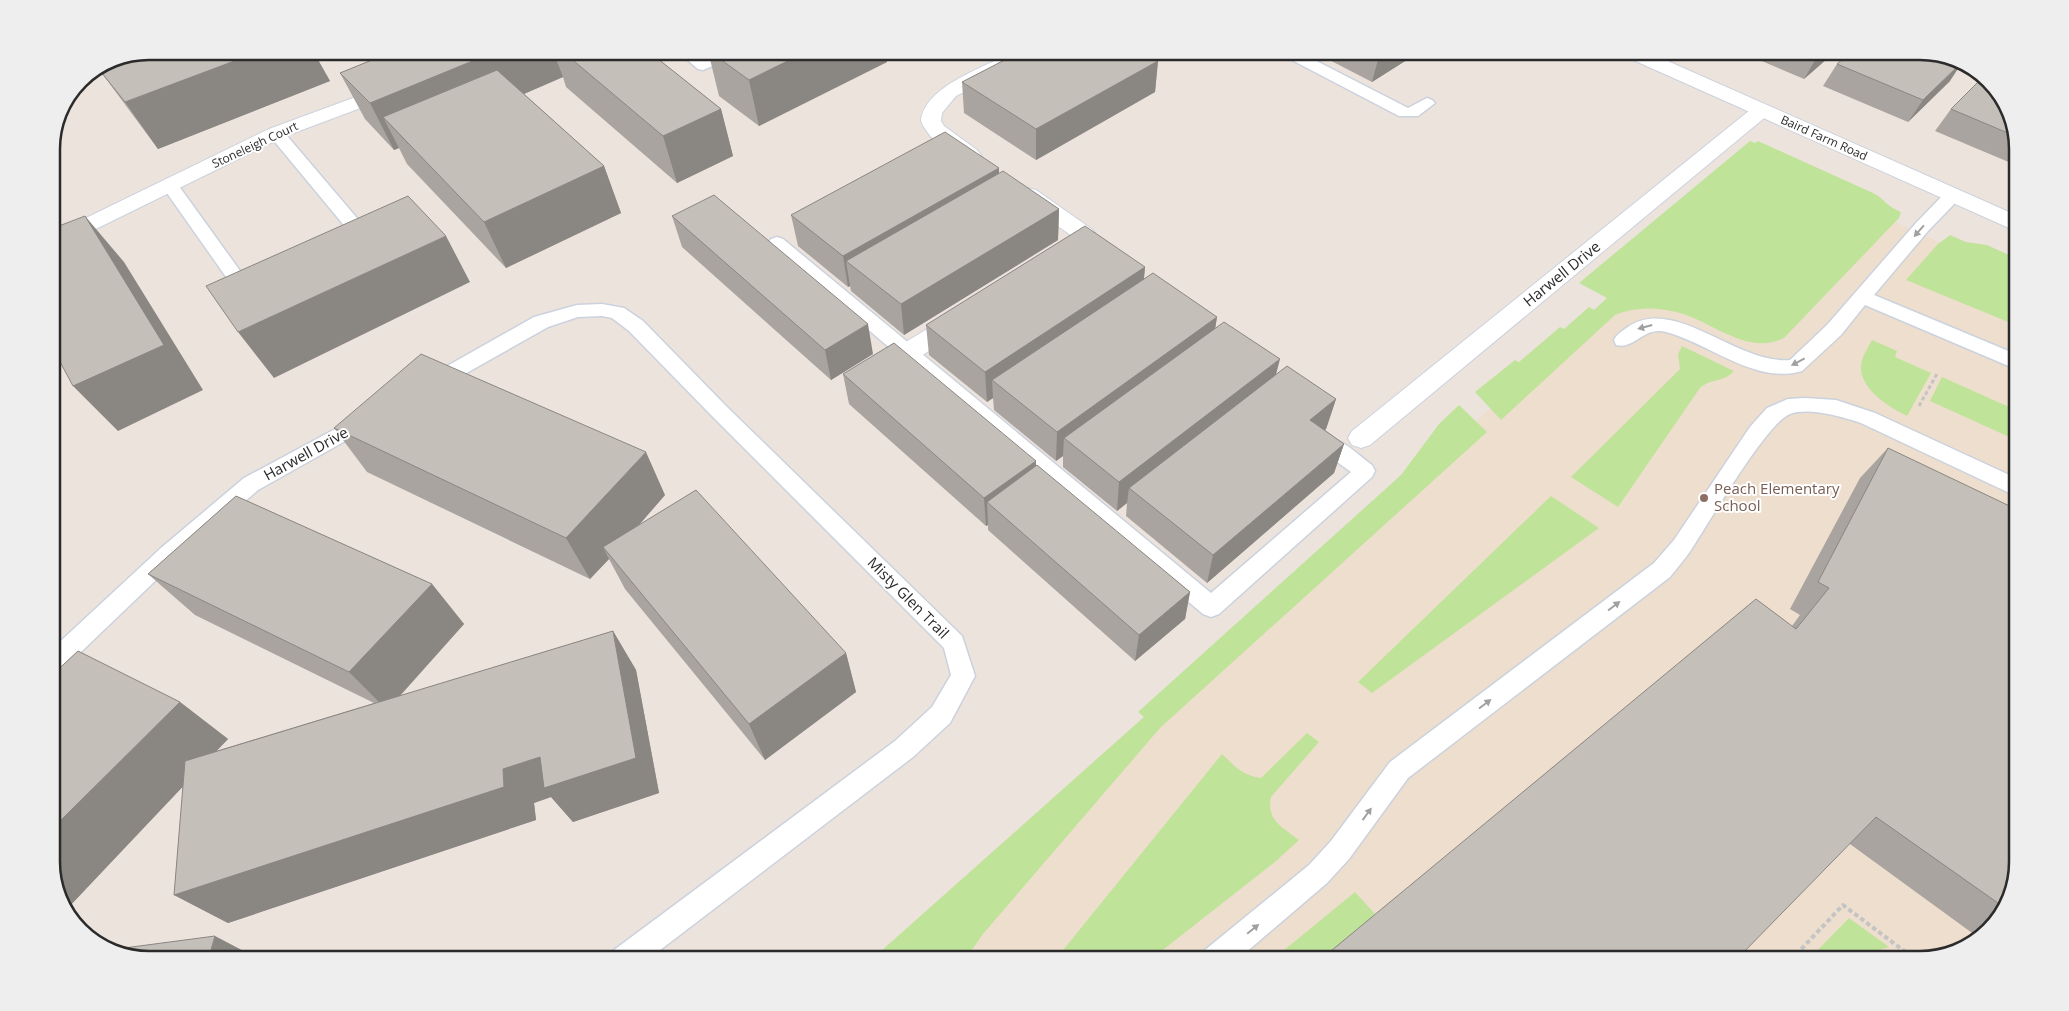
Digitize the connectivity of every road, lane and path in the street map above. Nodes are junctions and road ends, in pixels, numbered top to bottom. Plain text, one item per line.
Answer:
1 (695, 60) edge
2 (716, 60) edge
3 (1013, 60) edge
4 (1303, 60) edge
5 (1650, 60) edge
6 (412, 82) edge
7 (1427, 103) dead end
8 (1762, 110) junction
9 (276, 133) junction
10 (989, 168) edge
11 (1013, 185) edge
12 (170, 186) junction
13 (1953, 196) junction
14 (2009, 221) edge
15 (60, 240) edge
16 (777, 243) dead end
17 (336, 250) edge
18 (1048, 266) edge
19 (276, 277) edge
20 (1863, 297) junction
21 (974, 312) edge
22 (1623, 340) dead end
23 (908, 353) junction
24 (2009, 359) edge
25 (855, 385) edge
26 (413, 394) edge
27 (379, 413) edge
28 (1361, 438) dead end
29 (1329, 445) edge
30 (2009, 485) edge
31 (60, 658) edge
32 (636, 951) edge
33 (1226, 951) edge
34 (1800, 951) edge
35 (1904, 951) edge

1 - 2 lane
3 - 10 street
4 - 7 lane
5 - 8 street, Baird Farm Road
6 - 9 street, Stoneleigh Court
8 - 13 street, Baird Farm Road
8 - 28 street, Harwell Drive
9 - 12 street, Stoneleigh Court
9 - 17 lane
11 - 18 street
12 - 15 street, Stoneleigh Court
12 - 19 lane
13 - 14 street, Baird Farm Road
13 -> 20 lane
16 - 23 lane
20 -> 22 lane
20 - 24 lane
21 - 23 street
23 - 25 street
23 - 29 lane
26 - 32 lane, Misty Glen Trail
27 - 31 lane, Harwell Drive
33 -> 30 lane
34 - 35 path

